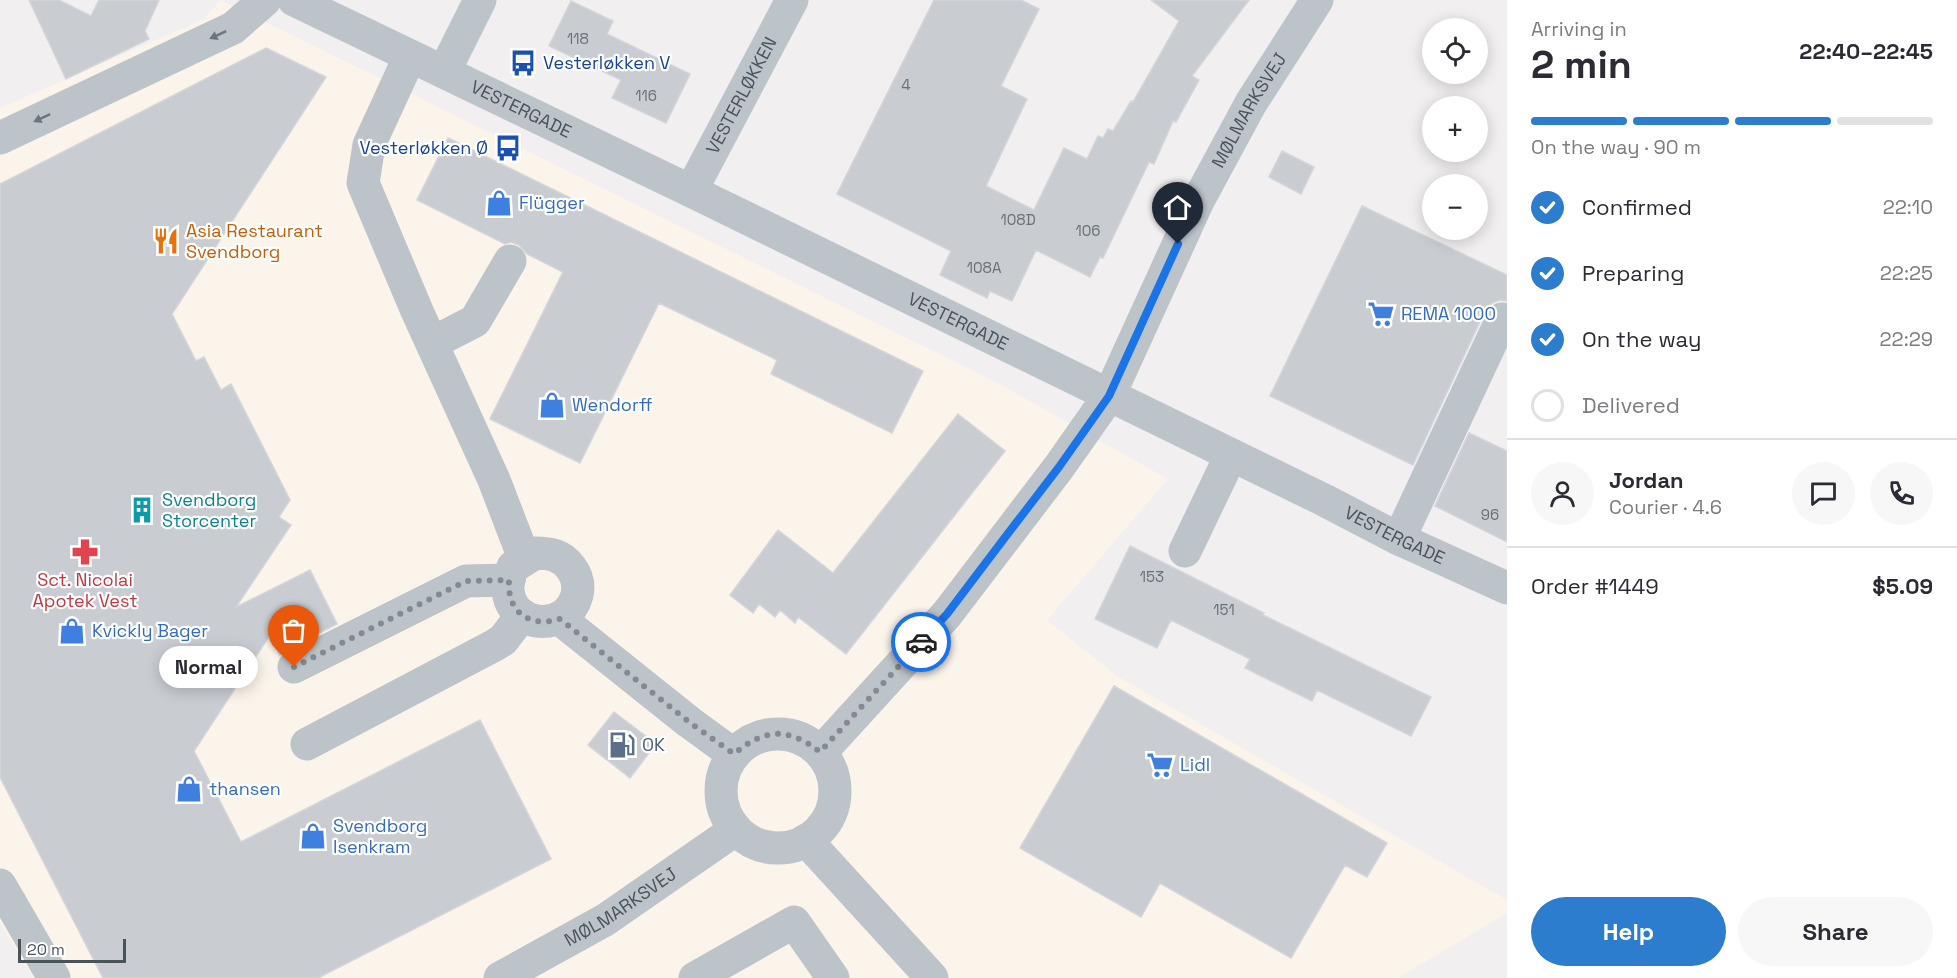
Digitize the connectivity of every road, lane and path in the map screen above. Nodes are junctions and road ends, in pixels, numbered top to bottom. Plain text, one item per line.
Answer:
1 (265, 0) edge
2 (294, 0) edge
3 (480, 0) edge
4 (792, 0) edge
5 (1317, 0) edge
6 (410, 56) junction
7 (444, 72) junction
8 (0, 138) edge
9 (691, 191) junction
10 (510, 261) dead end
11 (1502, 319) dead end
12 (432, 343) junction
13 (1109, 396) junction
14 (1231, 456) junction
15 (1399, 539) junction
16 (1185, 551) dead end
17 (517, 569) junction
18 (1507, 588) edge
19 (522, 615) junction
20 (560, 619) junction
21 (294, 667) dead end
22 (307, 744) dead end
23 (820, 752) junction
24 (734, 754) junction
25 (735, 830) junction
26 (806, 840) junction
27 (0, 885) edge
28 (54, 978) edge
29 (500, 978) edge
30 (695, 978) edge
31 (833, 978) edge
32 (932, 978) edge

1 -> 8 street
2 - 6 street, VESTERGADE
3 - 7 street
4 - 9 street, VESTERLØKKEN
5 - 13 street, MØLMARKSVEJ
6 - 7 street, VESTERGADE
6 - 12 street
7 - 9 street, VESTERGADE
9 - 13 street, VESTERGADE
10 - 12 street
11 - 15 street
12 - 17 street
13 - 14 street, VESTERGADE
13 - 23 street, MØLMARKSVEJ
14 - 15 street, VESTERGADE
14 - 16 street
15 - 18 street, VESTERGADE
17 - 19 street
17 - 20 street
17 - 21 street
19 - 20 street
19 - 22 street
20 - 24 street
23 - 24 street
23 - 26 street
24 - 25 street
25 - 26 street
25 - 29 street, MØLMARKSVEJ
26 - 32 street
27 - 28 street
30 - 31 street

